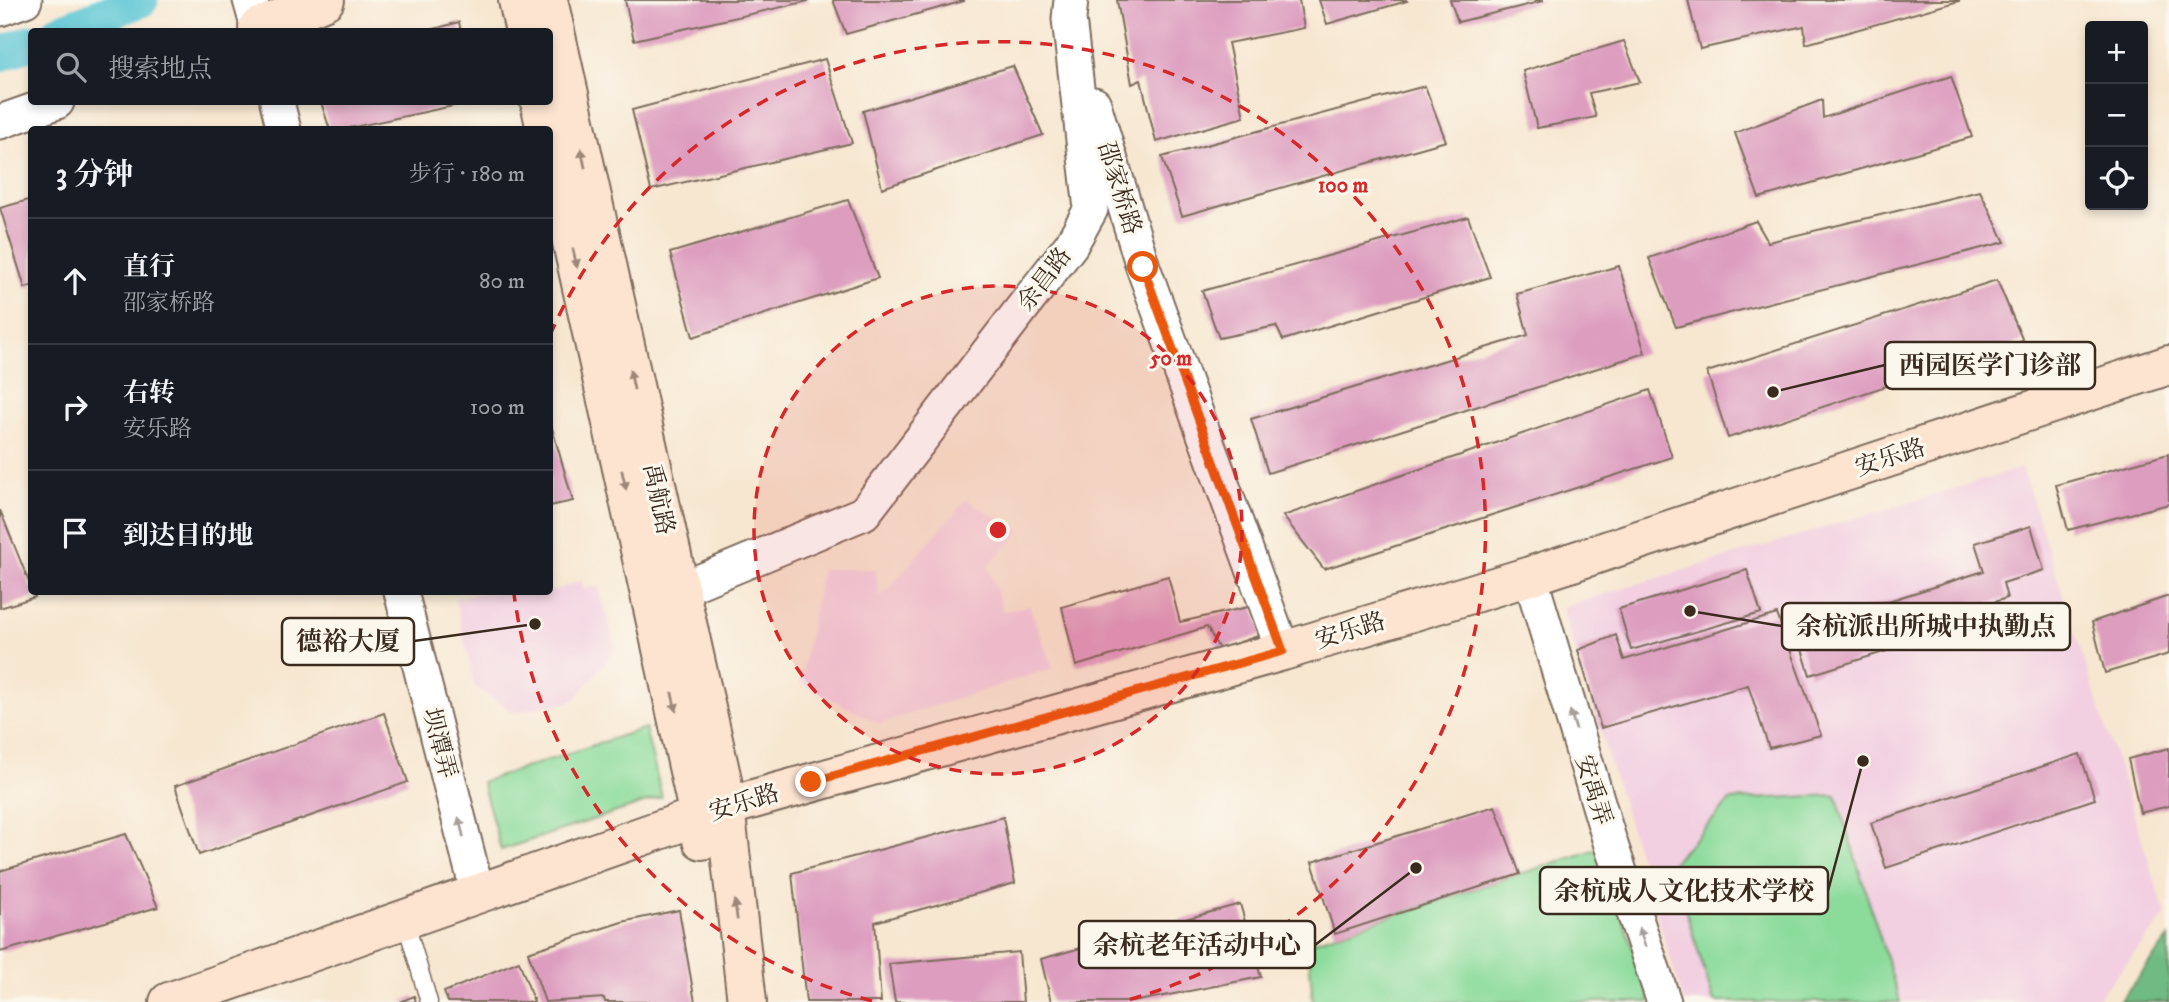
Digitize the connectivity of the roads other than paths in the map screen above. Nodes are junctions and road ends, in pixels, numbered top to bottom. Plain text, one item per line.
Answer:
1 (25, 0) edge
2 (325, 0) edge
3 (517, 0) edge
4 (548, 0) edge
5 (1068, 6) edge
6 (0, 9) edge
7 (254, 23) edge
8 (524, 28) edge
9 (48, 105) edge
10 (278, 105) edge
11 (541, 105) edge
12 (0, 122) edge
13 (283, 126) edge
14 (546, 126) edge
15 (553, 155) edge
16 (2169, 365) edge
17 (1530, 576) junction
18 (679, 590) junction
19 (402, 595) edge
20 (1283, 651) junction
21 (712, 812) junction
22 (478, 894) junction
23 (405, 920) junction
24 (169, 1002) edge
25 (429, 1002) edge
26 (723, 1002) edge
27 (747, 1002) edge
28 (1664, 1002) edge

1 - 6 street
2 - 7 street
3 - 8 street
18 -> 4 street, 禹航路
5 - 18 street, 余昌路
5 - 20 street, 邵家桥路
9 - 12 street
10 - 13 street
11 - 14 street
15 -> 21 street, 禹航路
16 - 17 street, 安乐路
17 - 20 street, 安乐路
28 -> 17 street, 安禹弄
18 - 21 street, 禹航路
22 -> 19 street, 坝潭弄
20 - 21 street, 安乐路
21 - 22 street, 安乐路
21 - 26 street, 禹航路
27 -> 21 street, 禹航路
22 - 23 street, 安乐路
23 - 24 street, 安乐路
23 - 25 lane

